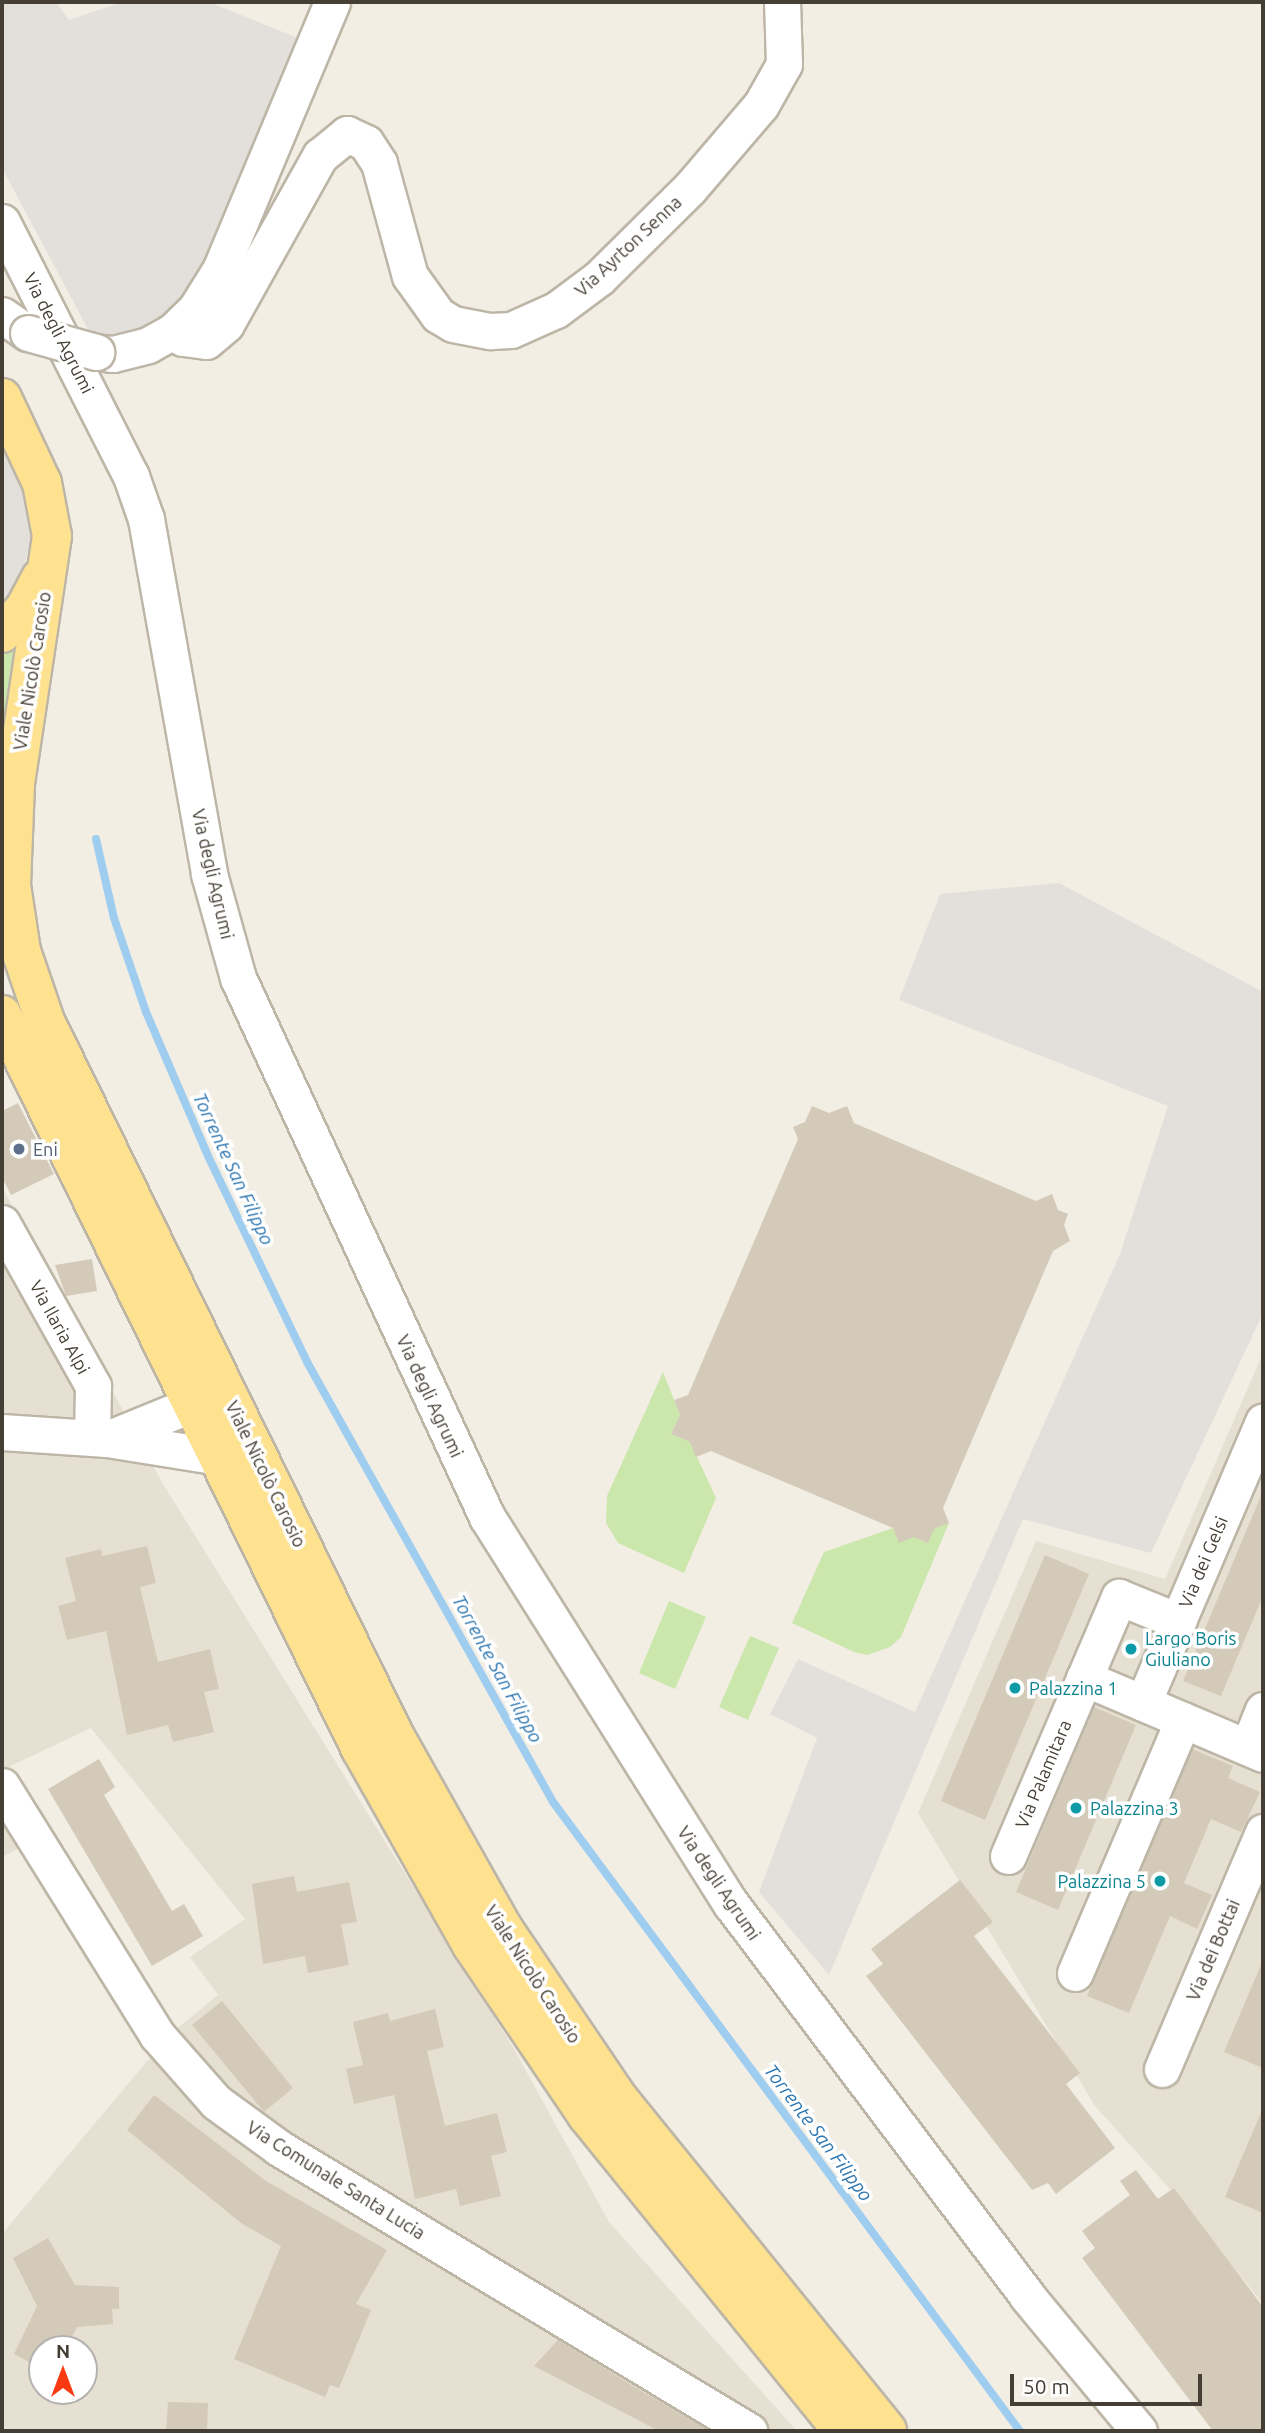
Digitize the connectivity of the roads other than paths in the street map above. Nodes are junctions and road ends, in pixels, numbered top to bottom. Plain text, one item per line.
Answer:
1 (332, 2) edge
2 (782, 2) edge
3 (2, 222) edge
4 (15, 325) edge
5 (173, 331) junction
6 (2, 398) edge
7 (48, 565) junction
8 (2, 633) edge
9 (2, 1014) edge
10 (2, 1223) edge
11 (210, 1397) junction
12 (1263, 1421) edge
13 (2, 1432) edge
14 (99, 1438) junction
15 (220, 1457) junction
16 (1178, 1621) junction
17 (1084, 1678) junction
18 (1143, 1703) junction
19 (1263, 1710) edge
20 (1183, 1720) junction
21 (1255, 1750) edge
22 (2, 1786) edge
23 (1263, 1832) edge
24 (1008, 1856) dead end
25 (1075, 1973) dead end
26 (1162, 2069) dead end
27 (749, 2431) edge
28 (843, 2431) edge
29 (887, 2431) edge
30 (1139, 2431) edge

1 - 5 street
2 - 5 street, Via Ayrton Senna
3 - 30 street, Via degli Agrumi
4 - 5 street, bridge
6 - 7 main road, Viale Nicolò Carosio
7 - 8 main road
7 - 11 main road, Viale Nicolò Carosio
9 - 11 main road, Viale Nicolò Carosio
10 - 14 street, Via Ilaria Alpi
11 - 14 street
11 - 15 main road, Viale Nicolò Carosio
11 - 29 main road, Viale Nicolò Carosio
12 - 16 street, Via dei Gelsi
13 - 14 street
14 - 15 street
15 - 28 main road, Viale Nicolò Carosio
16 - 17 street, Via Palamitara
16 - 18 street, Via dei Gelsi
17 - 18 street
17 - 24 street, Via Palamitara
18 - 20 street
19 - 21 street
20 - 21 street
20 - 25 street
22 - 27 street, Via Comunale Santa Lucia
23 - 26 street, Via dei Bottai

